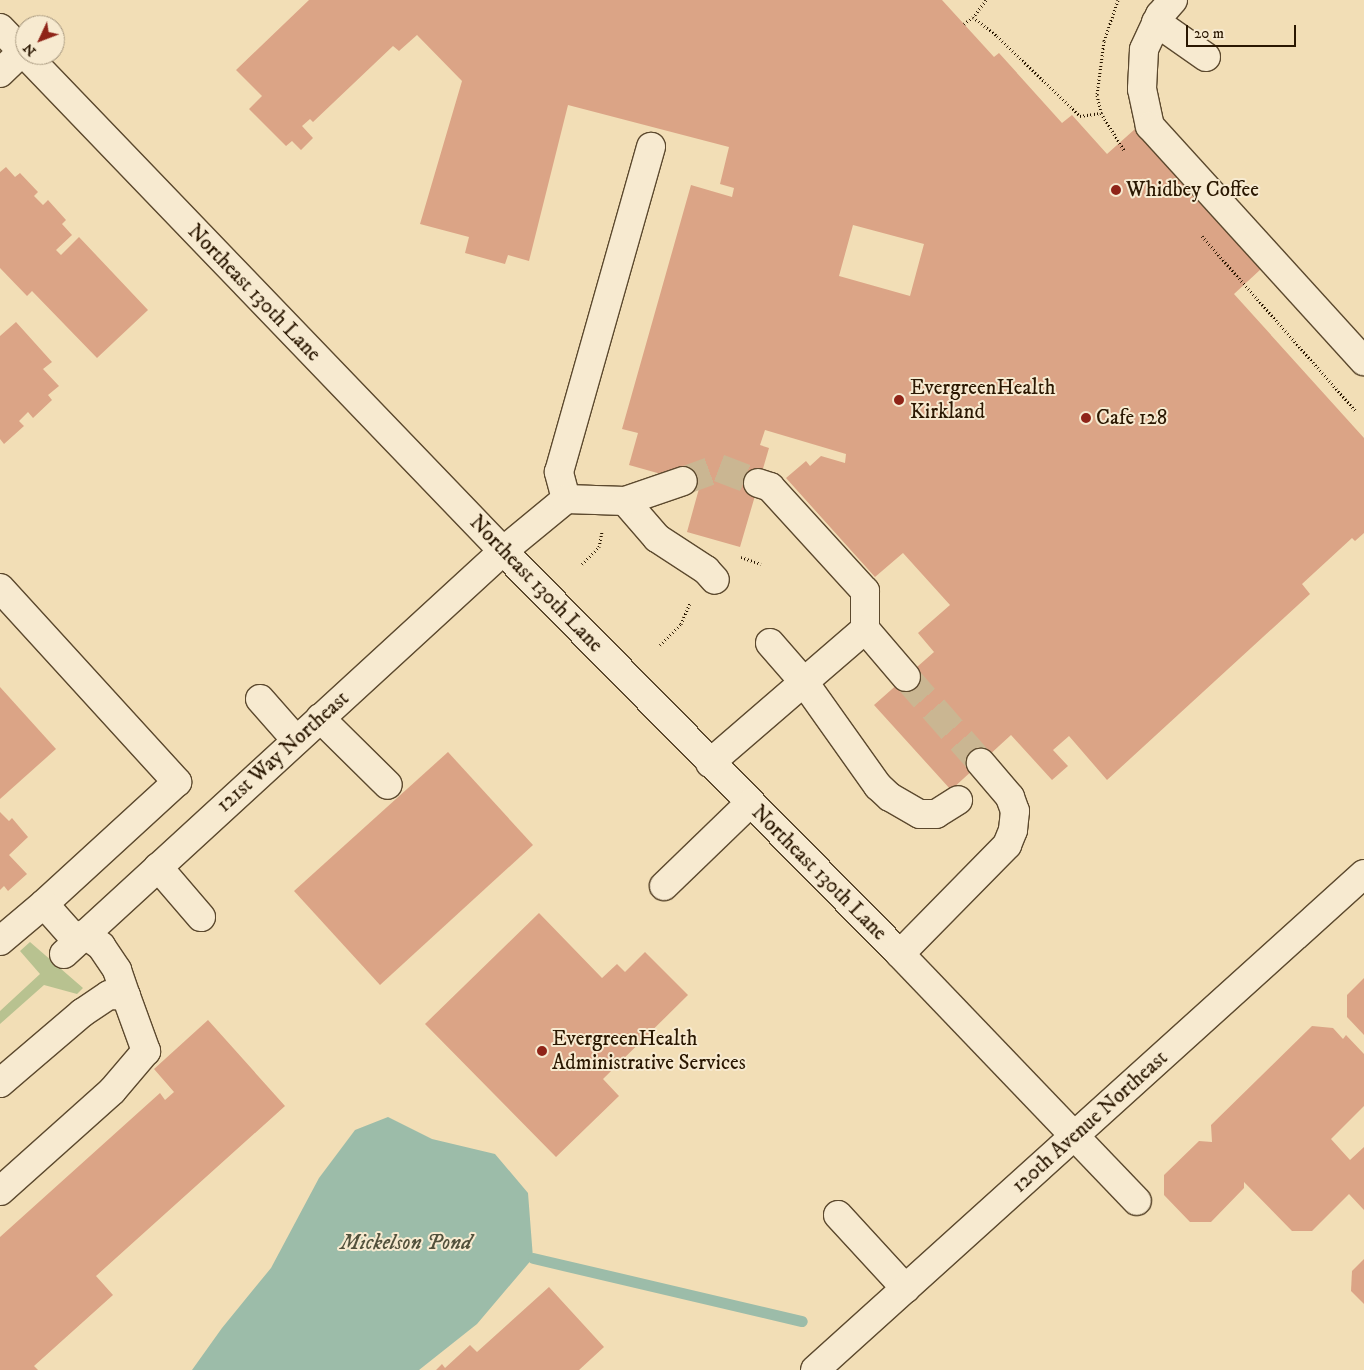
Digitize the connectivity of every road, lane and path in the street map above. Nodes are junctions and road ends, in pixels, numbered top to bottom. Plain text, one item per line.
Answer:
1 (986, 0) edge
2 (1173, 0) edge
3 (973, 17) junction
4 (1156, 22) junction
5 (964, 24) dead end
6 (0, 28) edge
7 (15, 44) edge
8 (1206, 57) dead end
9 (15, 59) edge
10 (35, 65) edge
11 (0, 73) edge
12 (1101, 113) dead end
13 (651, 147) dead end
14 (1245, 284) dead end
15 (1364, 361) edge
16 (1356, 410) dead end
17 (684, 481) tunnel mouth
18 (758, 483) tunnel mouth
19 (566, 499) junction
20 (625, 501) junction
21 (604, 525) dead end
22 (503, 551) junction
23 (737, 556) dead end
24 (582, 564) dead end
25 (761, 564) dead end
26 (715, 580) dead end
27 (0, 588) edge
28 (692, 600) dead end
29 (865, 629) junction
30 (770, 643) dead end
31 (660, 645) dead end
32 (906, 676) tunnel mouth
33 (804, 682) junction
34 (260, 699) dead end
35 (320, 718) junction
36 (296, 740) junction
37 (710, 763) junction
38 (981, 763) tunnel mouth
39 (388, 785) dead end
40 (958, 800) dead end
41 (750, 804) junction
42 (158, 867) junction
43 (1364, 874) edge
44 (664, 886) dead end
45 (44, 904) junction
46 (201, 917) dead end
47 (0, 942) edge
48 (75, 943) junction
49 (900, 954) junction
50 (126, 996) junction
51 (0, 1083) edge
52 (1074, 1137) junction
53 (0, 1191) edge
54 (1137, 1201) dead end
55 (838, 1215) dead end
56 (906, 1289) junction
57 (815, 1370) edge

1 - 3 path
2 - 4 street
3 - 5 path
3 - 12 path
4 - 8 street
4 - 15 street
6 - 7 street, Northeast 130th Lane
9 - 11 street
10 - 22 street, Northeast 130th Lane
13 - 19 street
14 - 16 path
17 - 20 street
18 - 29 street
19 - 20 street
19 - 22 street, 121st Way Northeast
20 - 26 street
21 - 24 path
22 - 35 street, 121st Way Northeast
22 - 37 street, Northeast 130th Lane
23 - 25 path
27 - 45 street
28 - 31 path
29 - 32 street
29 - 33 street
30 - 33 street
33 - 37 street
33 - 40 street
34 - 36 street
35 - 36 street, 121st Way Northeast
35 - 39 street
36 - 42 street, 121st Way Northeast
37 - 41 street, Northeast 130th Lane
38 - 49 street
41 - 44 street
41 - 49 street, Northeast 130th Lane
42 - 46 street
42 - 48 street, 121st Way Northeast
43 - 52 street, 120th Avenue Northeast
45 - 47 street
45 - 48 street
48 - 50 street
49 - 52 street, Northeast 130th Lane
50 - 51 street
50 - 53 street
52 - 54 street, Northeast 130th Lane
52 - 56 street, 120th Avenue Northeast
55 - 56 street
56 - 57 street, 120th Avenue Northeast

